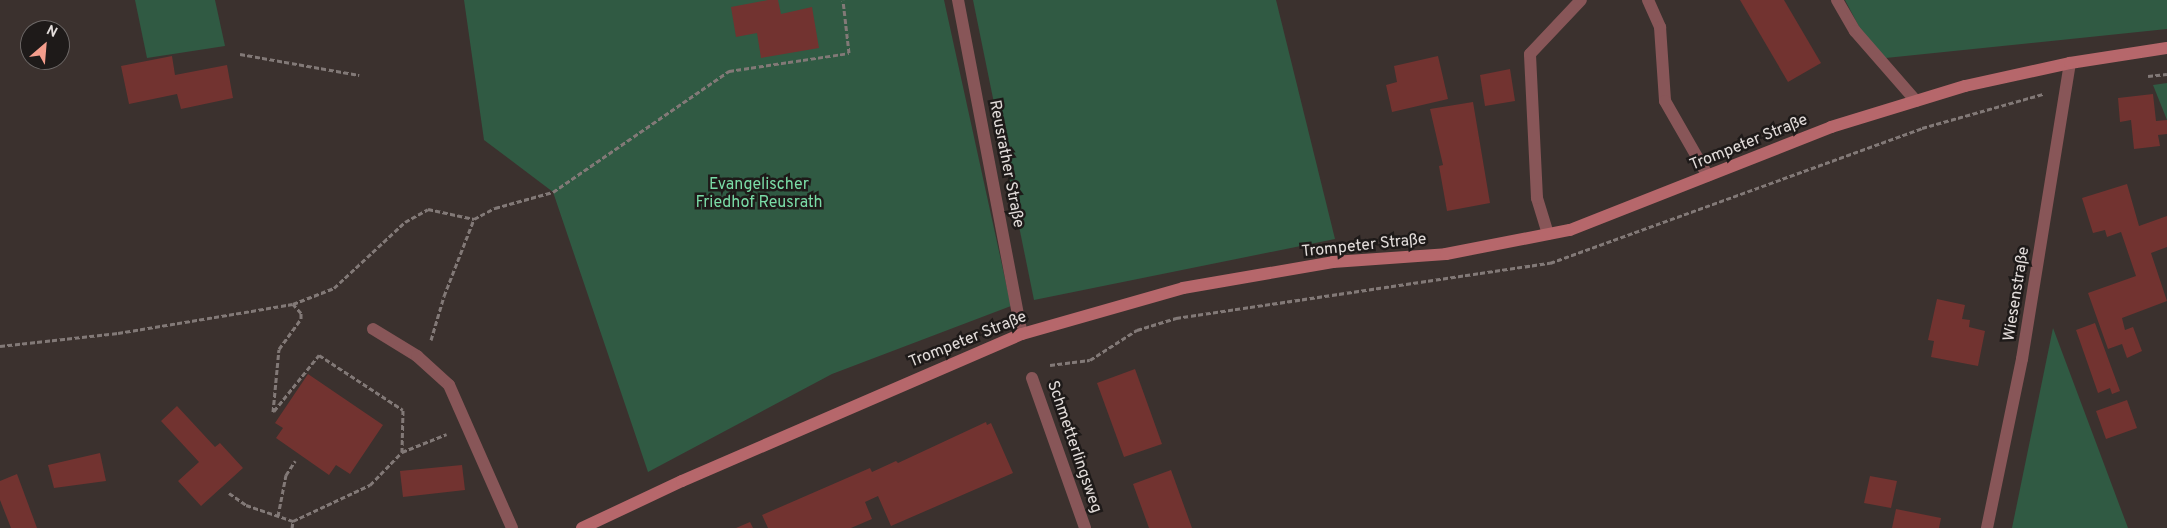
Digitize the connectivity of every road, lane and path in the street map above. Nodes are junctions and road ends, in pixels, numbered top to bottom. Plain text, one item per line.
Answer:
1 (843, 0) edge
2 (958, 0) edge
3 (1581, 0) edge
4 (1648, 0) edge
5 (1837, 0) edge
6 (2167, 48) edge
7 (240, 54) dead end
8 (2070, 63) junction
9 (359, 75) dead end
10 (1916, 101) junction
11 (1708, 176) junction
12 (474, 218) junction
13 (1548, 234) junction
14 (293, 304) junction
15 (373, 329) dead end
16 (1022, 334) junction
17 (0, 346) edge
18 (424, 362) junction
19 (1032, 378) dead end
20 (468, 425) junction
21 (402, 452) junction
22 (295, 461) dead end
23 (229, 493) dead end
24 (278, 516) junction
25 (293, 521) junction
26 (292, 528) edge
27 (512, 528) edge
28 (582, 528) edge
29 (1085, 528) edge
30 (1986, 528) edge

1 - 12 path
2 - 16 street, Reusrather Straße
3 - 13 street
4 - 11 street
5 - 10 street
6 - 8 main road, Trompeter Straße
7 - 9 path
8 - 10 main road, Trompeter Straße
8 - 30 street, Wiesenstraße
10 - 11 main road, Trompeter Straße
11 - 13 main road, Trompeter Straße
12 - 14 path
12 - 18 path
13 - 16 main road, Trompeter Straße
14 - 17 path
14 - 21 path
15 - 18 street
16 - 28 main road, Trompeter Straße
18 - 20 street
19 - 29 street, Schmetterlingsweg
20 - 21 path
20 - 27 street
21 - 25 path
22 - 24 path
23 - 24 path
24 - 25 path
25 - 26 path

